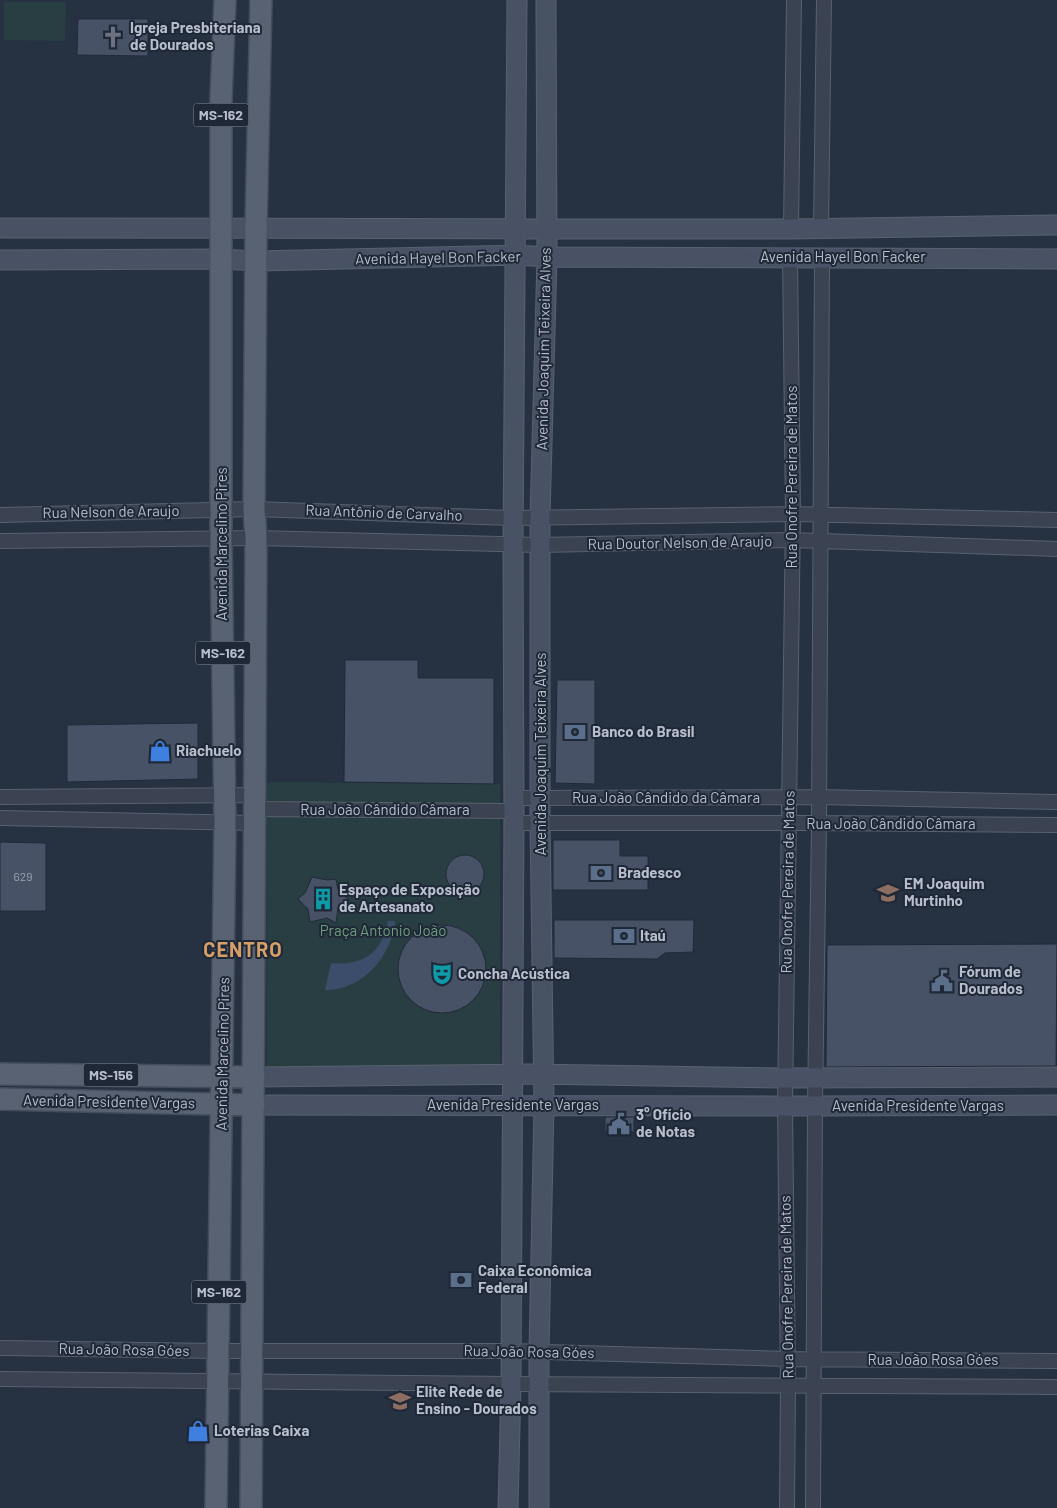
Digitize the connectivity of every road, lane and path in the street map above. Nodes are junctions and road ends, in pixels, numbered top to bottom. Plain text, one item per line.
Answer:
1 (225, 0) edge
2 (261, 0) edge
3 (517, 0) edge
4 (546, 0) edge
5 (794, 0) edge
6 (824, 0) edge
7 (1057, 226) edge
8 (0, 228) edge
9 (256, 228) junction
10 (516, 228) junction
11 (546, 229) junction
12 (791, 229) junction
13 (822, 229) junction
14 (221, 230) junction
15 (516, 255) junction
16 (547, 257) junction
17 (790, 257) junction
18 (822, 257) junction
19 (221, 259) junction
20 (1057, 259) edge
21 (0, 260) edge
22 (257, 261) junction
23 (222, 509) junction
24 (254, 509) junction
25 (0, 514) edge
26 (793, 514) junction
27 (821, 515) junction
28 (513, 518) junction
29 (540, 518) junction
30 (1057, 520) edge
31 (256, 538) junction
32 (221, 539) junction
33 (792, 540) junction
34 (0, 541) edge
35 (820, 541) junction
36 (512, 545) junction
37 (540, 545) junction
38 (1057, 549) edge
39 (225, 795) junction
40 (0, 797) edge
41 (819, 797) junction
42 (541, 798) junction
43 (789, 798) junction
44 (1057, 802) edge
45 (255, 809) junction
46 (514, 811) junction
47 (0, 818) edge
48 (225, 823) junction
49 (540, 823) junction
50 (788, 823) junction
51 (820, 823) junction
52 (1057, 825) edge
53 (0, 1074) edge
54 (513, 1074) junction
55 (542, 1074) junction
56 (83, 1075) junction
57 (222, 1076) junction
58 (254, 1077) junction
59 (1057, 1077) edge
60 (785, 1078) junction
61 (816, 1078) junction
62 (0, 1099) edge
63 (82, 1101) junction
64 (222, 1104) junction
65 (254, 1104) junction
66 (513, 1105) junction
67 (544, 1105) junction
68 (784, 1105) junction
69 (1057, 1105) edge
70 (815, 1106) junction
71 (0, 1348) edge
72 (252, 1350) junction
73 (218, 1351) junction
74 (511, 1351) junction
75 (539, 1352) junction
76 (787, 1359) junction
77 (814, 1360) junction
78 (1057, 1361) edge
79 (0, 1379) edge
80 (219, 1381) junction
81 (251, 1381) junction
82 (511, 1384) junction
83 (539, 1384) junction
84 (814, 1385) junction
85 (788, 1386) junction
86 (1057, 1387) edge
87 (216, 1508) edge
88 (252, 1508) edge
89 (508, 1508) edge
90 (540, 1508) edge
91 (787, 1508) edge
92 (813, 1508) edge

1 - 14 main road, Avenida Marcelino Pires / MS-162
2 - 9 main road, Avenida Marcelino Pires / MS-162
3 - 10 main road, Avenida Joaquim Teixeira Alves
4 - 11 main road, Avenida Joaquim Teixeira Alves
5 - 12 street
6 - 13 street
7 - 13 main road, Avenida Hayel Bon Facker
8 - 14 main road, Avenida Hayel Bon Facker
9 - 10 main road, Avenida Hayel Bon Facker
9 - 14 main road, Avenida Hayel Bon Facker
9 - 22 main road, Avenida Marcelino Pires / MS-162
10 - 11 main road, Avenida Hayel Bon Facker
10 - 15 main road, Avenida Joaquim Teixeira Alves
11 - 12 main road, Avenida Hayel Bon Facker
11 - 16 main road, Avenida Joaquim Teixeira Alves
12 - 13 main road, Avenida Hayel Bon Facker
14 - 19 main road, Avenida Marcelino Pires / MS-162
15 - 16 main road, Avenida Hayel Bon Facker
15 - 22 main road, Avenida Hayel Bon Facker
15 - 28 main road, Avenida Joaquim Teixeira Alves
16 - 17 main road, Avenida Hayel Bon Facker
16 - 29 main road, Avenida Joaquim Teixeira Alves
17 - 18 main road, Avenida Hayel Bon Facker
17 - 26 street, Rua Onofre Pereira de Matos
18 - 20 main road, Avenida Hayel Bon Facker
18 - 27 street, Rua Onofre Pereira de Matos
19 - 21 main road, Avenida Hayel Bon Facker
19 - 22 main road, Avenida Hayel Bon Facker
19 - 23 main road, Avenida Marcelino Pires / MS-162
22 - 24 main road, Avenida Marcelino Pires / MS-162
23 - 24 street, Rua Antônio de Carvalho
23 - 25 street, Rua Nelson de Araujo
23 - 32 main road, Avenida Marcelino Pires / MS-162
24 - 28 street, Rua Antônio de Carvalho
24 - 31 main road, Avenida Marcelino Pires
26 - 27 street, Rua Doutor Nelson de Araujo
26 - 29 street, Rua Doutor Nelson de Araujo
26 - 33 street, Rua Onofre Pereira de Matos
27 - 30 street, Rua Doutor Nelson de Araujo
27 - 35 street, Rua Onofre Pereira de Matos
28 - 29 street, Rua Doutor Nelson de Araujo
28 - 36 main road, Avenida Joaquim Teixeira Alves
29 - 37 main road, Avenida Joaquim Teixeira Alves
31 - 32 street, Rua Antônio de Carvalho
31 - 36 street, Rua Antônio de Carvalho
31 - 45 main road, Avenida Marcelino Pires / MS-162
32 - 34 street, Rua Nelson de Araujo
32 - 39 main road, Avenida Marcelino Pires / MS-162
33 - 35 street, Rua Doutor Nelson de Araujo
33 - 37 street, Rua Doutor Nelson de Araujo
33 - 43 street, Rua Onofre Pereira de Matos
35 - 38 street, Rua Doutor Nelson de Araujo
35 - 41 street, Rua Onofre Pereira de Matos
36 - 37 street, Rua Doutor Nelson de Araujo
36 - 46 main road, Avenida Joaquim Teixeira Alves
37 - 42 main road, Avenida Joaquim Teixeira Alves
39 - 40 street, Rua João Cândido Câmara
39 - 45 street, Rua João Cândido Câmara
39 - 48 main road, Avenida Marcelino Pires / MS-162
41 - 43 street, Rua João Cândido da Câmara
41 - 44 street, Rua João Cândido da Câmara
41 - 51 street, Rua Onofre Pereira de Matos
42 - 43 street, Rua João Cândido da Câmara
42 - 46 street, Rua João Cândido da Câmara
42 - 49 main road, Avenida Joaquim Teixeira Alves
43 - 50 street, Rua Onofre Pereira de Matos
45 - 46 street, Rua João Cândido Câmara
45 - 48 street, Rua João Cândido Câmara
45 - 58 main road, Avenida Marcelino Pires / MS-162
46 - 49 street, Rua João Cândido Câmara
46 - 54 main road, Avenida Joaquim Teixeira Alves
47 - 48 street, Rua João Cândido Câmara
48 - 57 main road, Avenida Marcelino Pires / MS-162
49 - 50 street, Rua João Cândido Câmara
49 - 55 main road, Avenida Joaquim Teixeira Alves
50 - 51 street, Rua João Cândido Câmara
50 - 60 street, Rua Onofre Pereira de Matos
51 - 52 street, Rua João Cândido Câmara
51 - 61 street, Rua Onofre Pereira de Matos
53 - 56 main road, Avenida Presidente Vargas / MS-156
54 - 55 main road, Avenida Presidente Vargas
54 - 58 main road, Avenida Presidente Vargas
54 - 66 main road, Avenida Joaquim Teixeira Alves
55 - 60 main road, Avenida Presidente Vargas
55 - 67 main road, Avenida Joaquim Teixeira Alves
56 - 57 main road, Avenida Presidente Vargas / MS-156
56 - 63 main road
57 - 58 main road, Avenida Presidente Vargas
57 - 64 main road, Avenida Marcelino Pires / MS-162
58 - 65 main road, Avenida Marcelino Pires / MS-162
59 - 61 main road, Avenida Presidente Vargas
60 - 61 main road, Avenida Presidente Vargas
60 - 68 street, Rua Onofre Pereira de Matos
61 - 70 street, Rua Onofre Pereira de Matos
62 - 63 main road, Avenida Presidente Vargas
63 - 64 main road, Avenida Presidente Vargas
64 - 65 main road, Avenida Presidente Vargas
64 - 73 main road, Avenida Marcelino Pires / MS-162
65 - 66 main road, Avenida Presidente Vargas
65 - 72 main road, Avenida Marcelino Pires / MS-162
66 - 67 main road, Avenida Presidente Vargas
66 - 74 main road, Avenida Joaquim Teixeira Alves
67 - 68 main road, Avenida Presidente Vargas
67 - 75 main road, Avenida Joaquim Teixeira Alves
68 - 70 main road, Avenida Presidente Vargas
68 - 76 street, Rua Onofre Pereira de Matos
69 - 70 main road, Avenida Presidente Vargas
70 - 77 street, Rua Onofre Pereira de Matos
71 - 73 street, Rua João Rosa Góes
72 - 73 street, Rua João Rosa Góes
72 - 74 street, Rua João Rosa Góes
72 - 81 main road, Avenida Marcelino Pires / MS-162
73 - 80 main road, Avenida Marcelino Pires / MS-162
74 - 75 street, Rua João Rosa Góes
74 - 82 main road, Avenida Joaquim Teixeira Alves
75 - 76 street, Rua João Rosa Góes
75 - 83 main road, Avenida Joaquim Teixeira Alves
76 - 77 street, Rua João Rosa Góes
76 - 85 street, Rua Onofre Pereira de Matos
77 - 78 street, Rua João Rosa Góes
77 - 84 street, Rua Onofre Pereira de Matos
79 - 80 street, Rua João Rosa Góes
80 - 81 street, Rua João Rosa Góes
80 - 87 main road, Avenida Marcelino Pires / MS-162
81 - 82 street, Rua João Rosa Góes
81 - 88 main road, Avenida Marcelino Pires / MS-162
82 - 83 street, Rua João Rosa Góes
82 - 89 main road, Avenida Joaquim Teixeira Alves
83 - 85 street, Rua João Rosa Góes
83 - 90 main road, Avenida Joaquim Teixeira Alves
84 - 85 street, Rua João Rosa Góes
84 - 86 street, Rua João Rosa Góes
84 - 92 street, Rua Onofre Pereira de Matos
85 - 91 street, Rua Onofre Pereira de Matos

